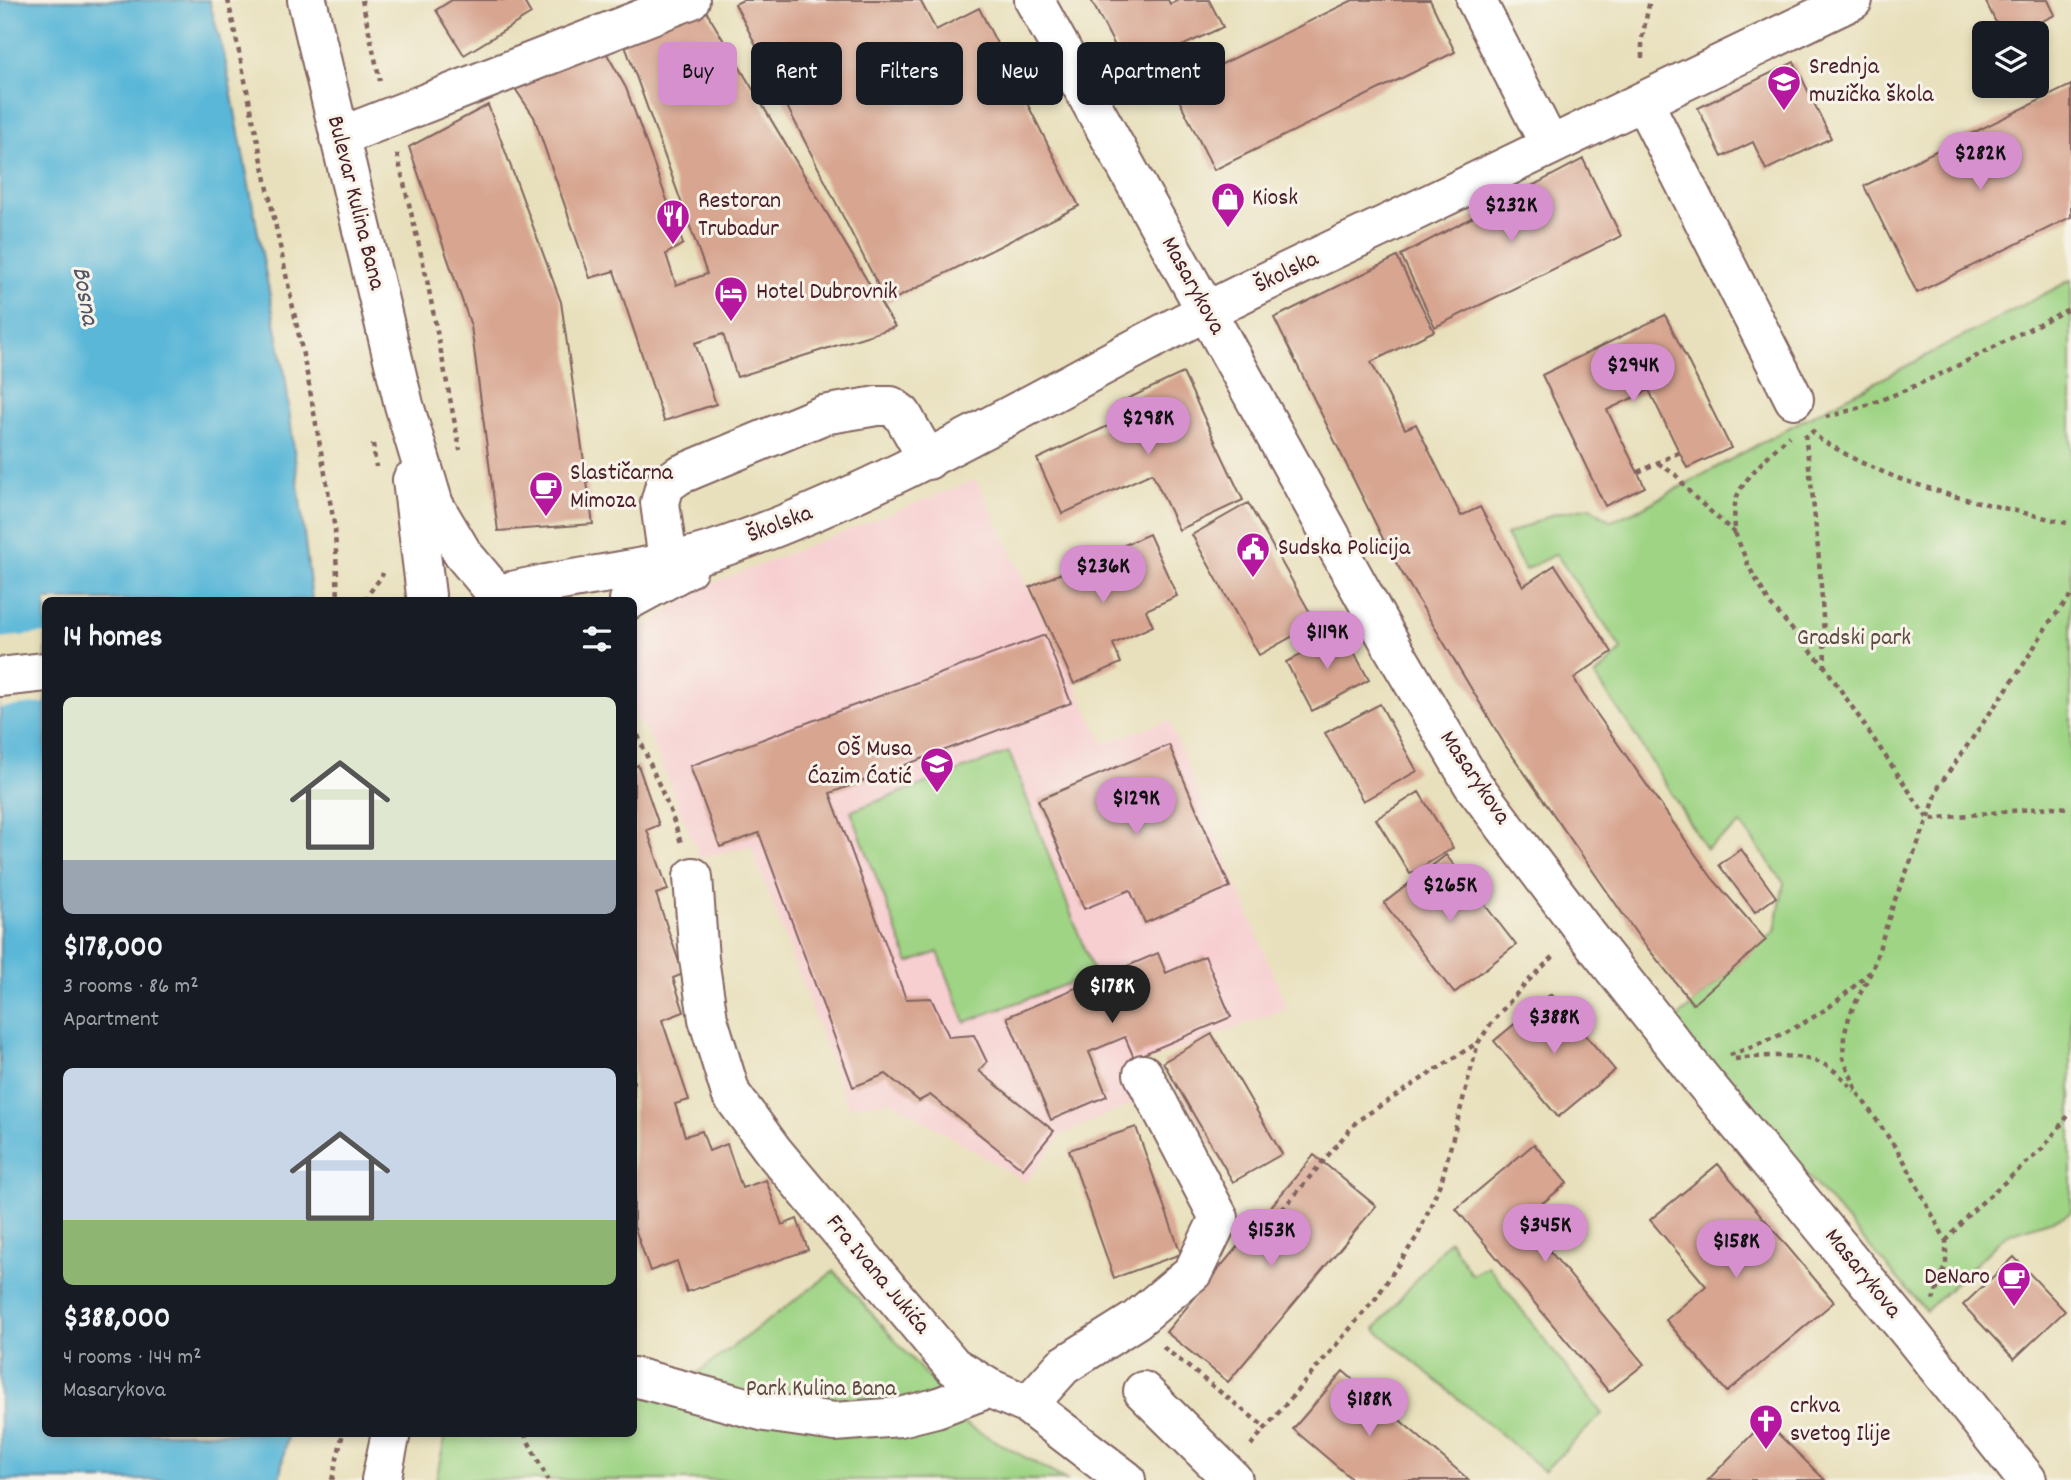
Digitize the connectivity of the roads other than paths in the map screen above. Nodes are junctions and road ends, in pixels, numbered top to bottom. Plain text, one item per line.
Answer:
1 (307, 0) edge
2 (690, 0) edge
3 (1034, 0) edge
4 (1476, 0) edge
5 (1853, 0) edge
6 (1643, 101) junction
7 (339, 137) junction
8 (1550, 146) junction
9 (1207, 311) junction
10 (404, 405) junction
11 (1799, 411) road end
12 (928, 460) junction
13 (723, 547) junction
14 (668, 561) junction
15 (501, 593) edge
16 (424, 597) edge
17 (426, 597) edge
18 (634, 597) edge
19 (42, 672) edge
20 (0, 677) edge
21 (693, 877) road end
22 (1143, 1074) dead end
23 (637, 1378) edge
24 (989, 1388) junction
25 (1143, 1391) dead end
26 (1028, 1405) junction
27 (390, 1437) edge
28 (1230, 1477) edge
29 (381, 1480) edge
30 (1126, 1480) edge
31 (2027, 1480) edge

1 - 7 street, Bulevar Kulina Bana
2 - 7 street
3 - 9 street, Masarykova
4 - 8 street
5 - 6 street, Školska
6 - 8 street, Školska
6 - 11 street
7 - 10 street, Bulevar Kulina Bana
8 - 9 street, Školska
9 - 12 street, Školska
9 - 31 street, Masarykova
10 - 15 street, Bulevar Kulina Bana
10 - 16 street, Bulevar Kulina Bana
12 - 13 street, Školska
12 - 14 street
13 - 14 street, Školska
13 - 18 street, Školska
14 - 15 street, Školska
15 - 17 street, Školska
19 - 20 street
21 - 24 street, Fra Ivana Jukića
22 - 26 street
23 - 24 street
24 - 26 street, Fra Ivana Jukića
25 - 28 street
26 - 30 street, Fra Ivana Jukića
27 - 29 street

